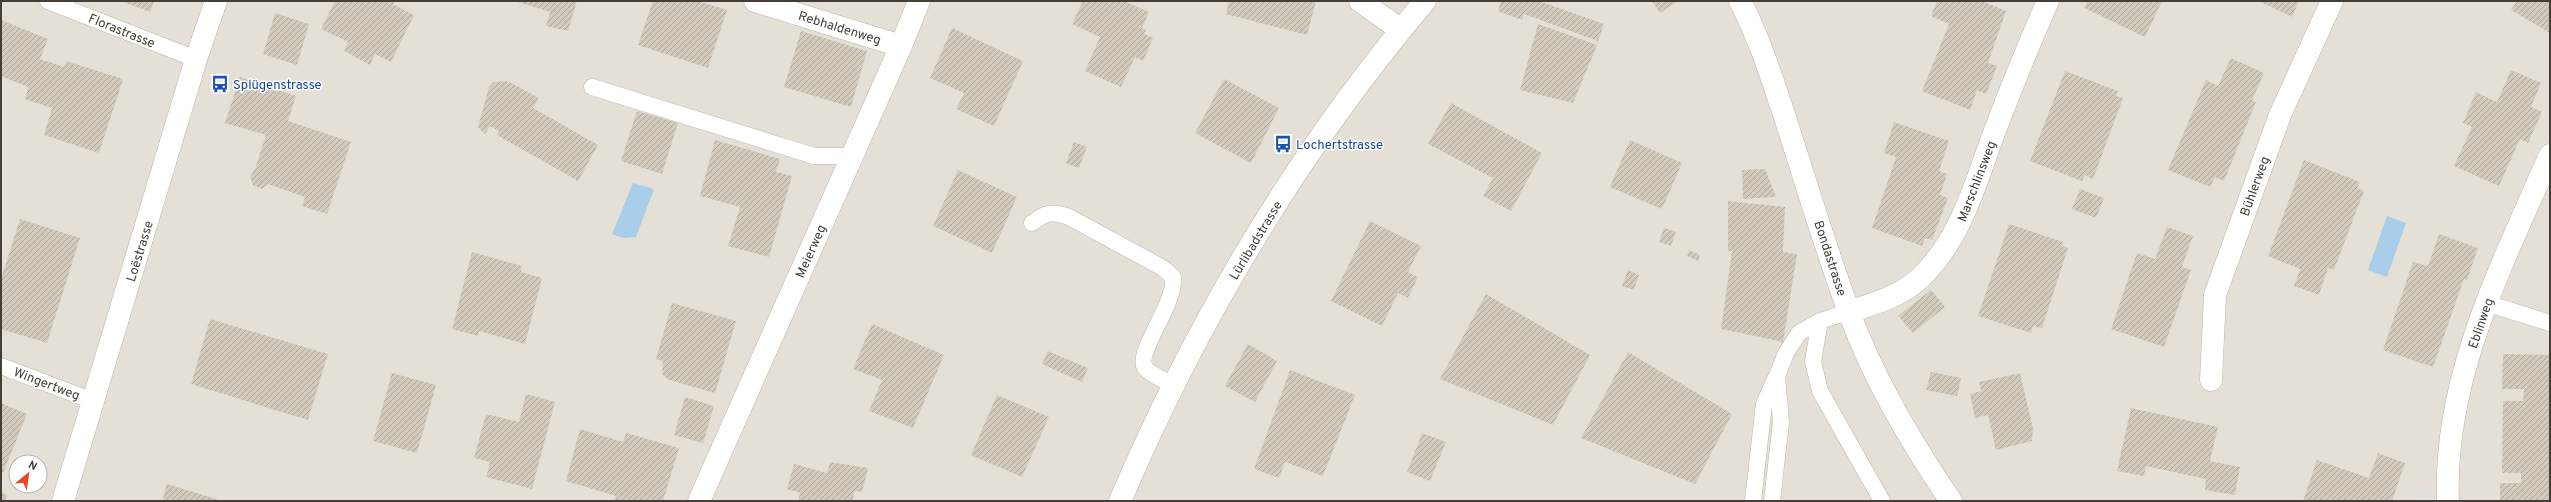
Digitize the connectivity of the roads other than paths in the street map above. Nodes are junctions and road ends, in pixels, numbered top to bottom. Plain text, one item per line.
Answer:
1 (48, 1) edge
2 (216, 1) edge
3 (755, 1) edge
4 (919, 1) edge
5 (1360, 1) edge
6 (1426, 1) edge
7 (1740, 1) edge
8 (2048, 1) edge
9 (2332, 1) edge
10 (1401, 30) junction
11 (901, 46) junction
12 (196, 59) junction
13 (592, 87) dead end
14 (2550, 155) edge
15 (852, 156) junction
16 (1032, 223) dead end
17 (2486, 303) junction
18 (1848, 312) junction
19 (1820, 321) junction
20 (2550, 323) edge
21 (1, 366) edge
22 (1777, 376) junction
23 (2211, 380) dead end
24 (1174, 386) junction
25 (93, 401) junction
26 (63, 501) edge
27 (699, 501) edge
28 (1120, 501) edge
29 (1753, 501) edge
30 (1772, 501) edge
31 (1882, 501) edge
32 (1950, 501) edge
33 (2448, 501) edge

1 - 12 lane, Florastrasse
2 - 12 street, Loëstrasse
3 - 11 street, Rebhaldenweg
4 - 11 street, Meierweg
5 - 10 street
6 - 10 street, Lürlibadstrasse
7 - 18 street, Bondastrasse
8 - 18 street, Marschlinsweg
9 - 23 street, Bühlerweg
10 - 24 street, Lürlibadstrasse
11 - 15 street, Meierweg
12 - 25 street, Loëstrasse
13 - 15 lane
14 - 17 street, Eblinweg
15 - 27 street, Meierweg
16 - 24 lane
17 - 20 lane
17 - 33 street, Eblinweg
18 - 19 lane
18 - 32 street, Bondastrasse
19 - 22 lane
19 - 31 lane
21 - 25 lane, Wingertweg
22 - 29 lane
22 - 30 lane
24 - 28 street, Lürlibadstrasse
25 - 26 street, Loëstrasse

